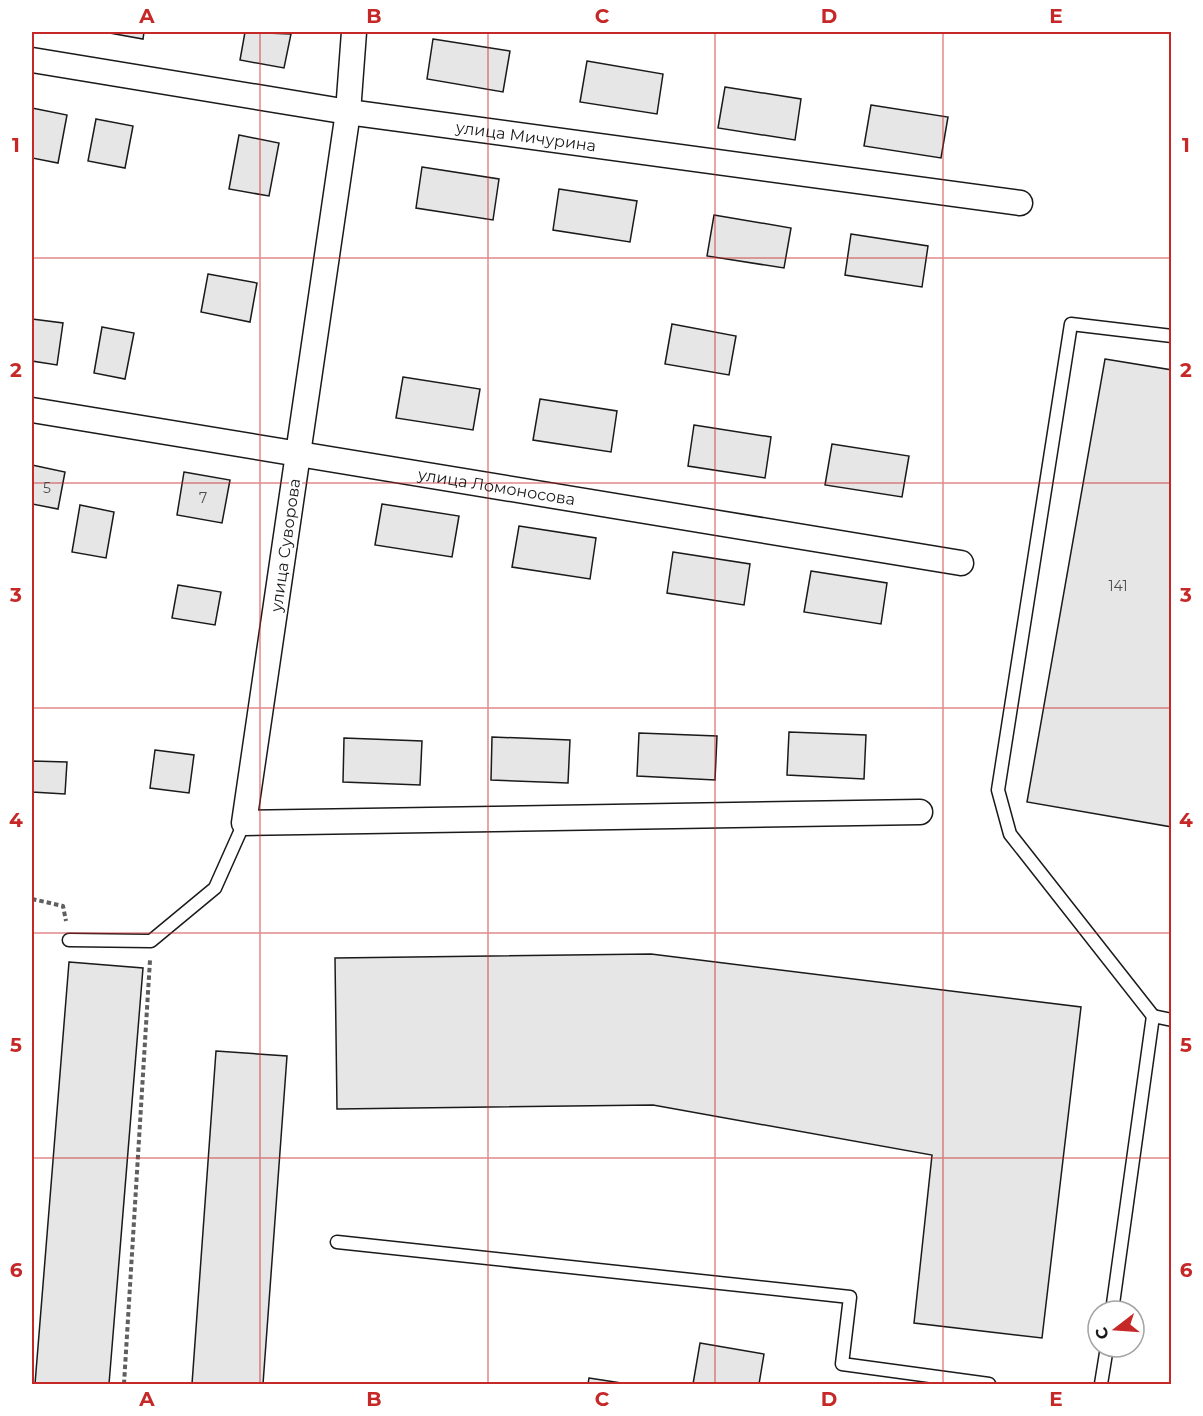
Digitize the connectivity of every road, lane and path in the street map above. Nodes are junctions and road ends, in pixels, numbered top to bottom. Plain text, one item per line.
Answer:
1 (354, 32) edge
2 (32, 60) edge
3 (348, 112) junction
4 (1020, 203) dead end
5 (1172, 336) edge
6 (32, 410) edge
7 (299, 453) junction
8 (962, 564) dead end
9 (920, 812) dead end
10 (244, 823) junction
11 (32, 899) edge
12 (69, 940) joint
13 (151, 941) junction
14 (1153, 1016) junction
15 (1172, 1020) edge
16 (337, 1242) dead end
17 (1114, 1299) edge
18 (1105, 1359) edge
19 (124, 1384) edge
20 (989, 1384) edge
21 (1101, 1384) edge

1 - 3 street, улица Суворова
2 - 3 street, улица Мичурина
3 - 4 street, улица Мичурина
3 - 7 street, улица Суворова
5 - 14 lane
6 - 7 street, улица Ломоносова
7 - 8 street, улица Ломоносова
7 - 10 street, улица Суворова
9 - 10 street
10 - 13 lane, улица Суворова
11 - 12 path
12 - 13 lane
13 - 19 path
14 - 15 lane
14 - 17 lane
16 - 20 lane
18 - 21 lane

